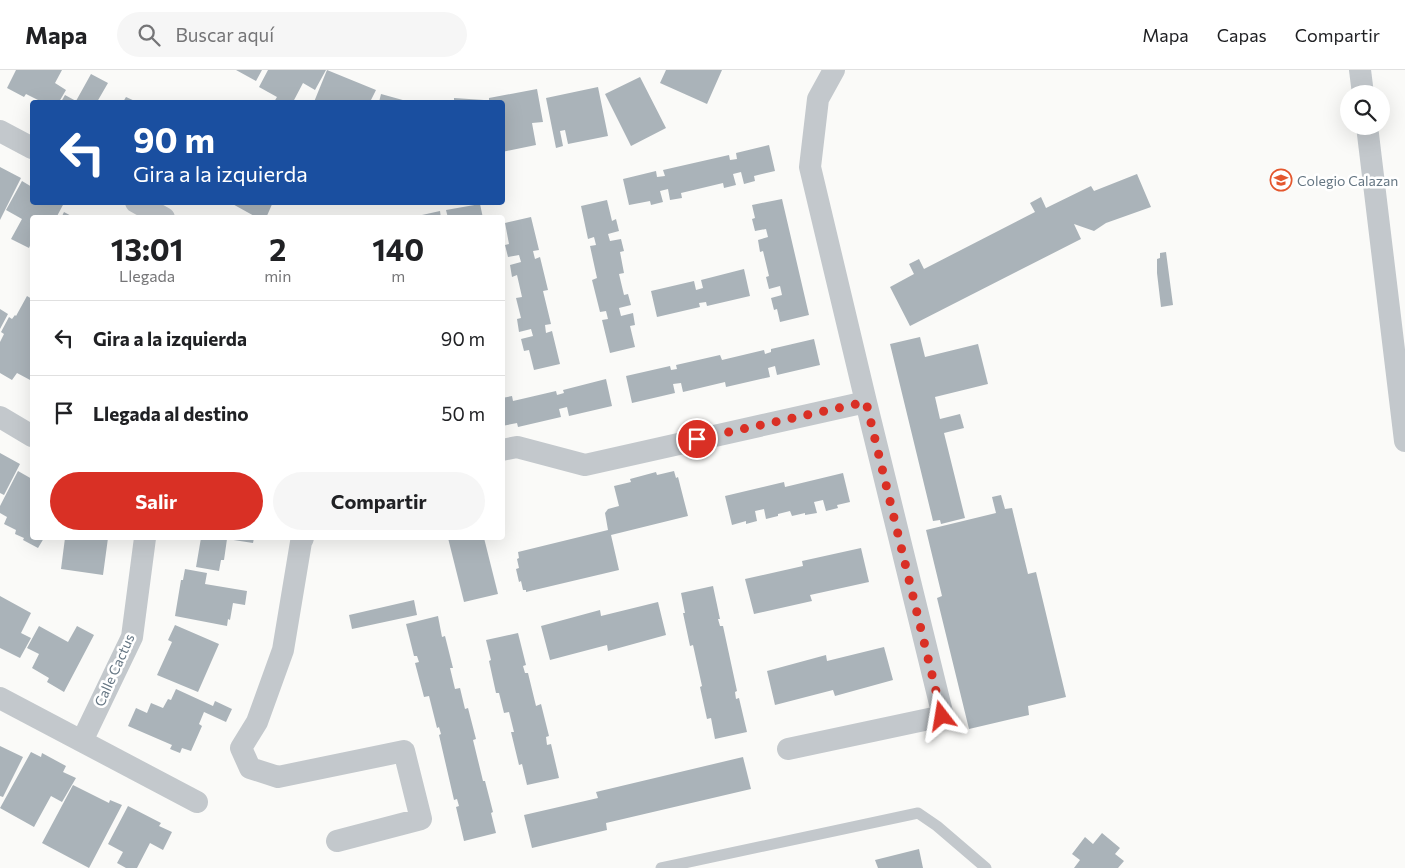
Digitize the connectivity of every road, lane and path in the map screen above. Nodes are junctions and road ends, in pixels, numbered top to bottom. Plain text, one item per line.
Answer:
1 (834, 70) edge
2 (1360, 70) edge
3 (1362, 85) edge
4 (0, 131) edge
5 (1368, 135) edge
6 (30, 147) edge
7 (141, 205) edge
8 (159, 215) edge
9 (866, 402) junction
10 (0, 417) edge
11 (30, 435) edge
12 (1405, 440) edge
13 (505, 449) edge
14 (145, 540) edge
15 (302, 540) edge
16 (0, 698) edge
17 (82, 741) junction
18 (788, 750) dead end
19 (197, 802) dead end
20 (337, 841) dead end
21 (661, 868) edge
22 (986, 868) edge

1 - 9 street
2 - 3 street
4 - 6 street
5 - 12 street
7 - 8 street
9 - 13 street
9 - 18 street
10 - 11 street
14 - 17 street, Calle Cactus
15 - 20 street
16 - 17 street
17 - 19 street
21 - 22 lane

